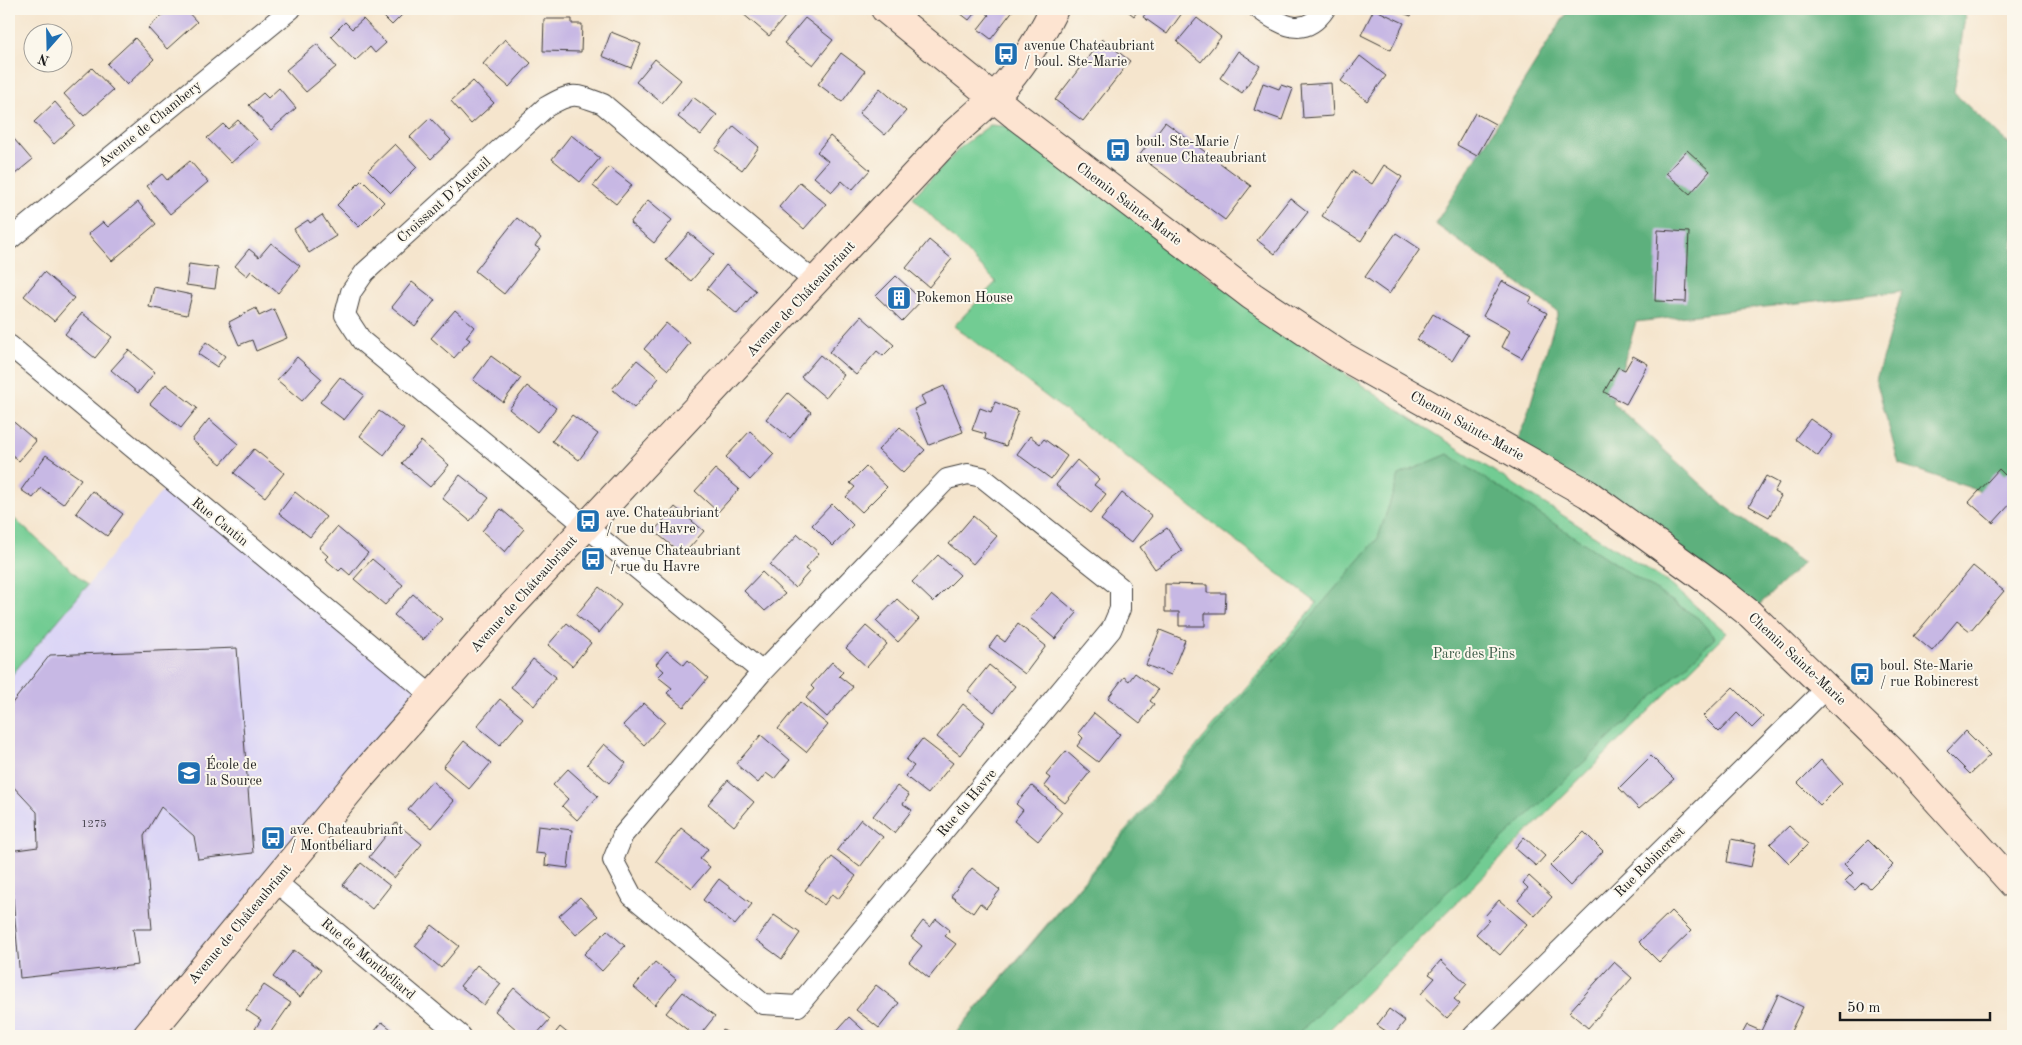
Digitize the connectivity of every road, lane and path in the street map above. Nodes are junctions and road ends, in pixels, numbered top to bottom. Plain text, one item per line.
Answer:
1 (291, 9) edge
2 (885, 9) edge
3 (1054, 9) edge
4 (1259, 9) edge
5 (1325, 9) edge
6 (993, 98) junction
7 (9, 240) edge
8 (816, 283) junction
9 (9, 345) edge
10 (587, 525) junction
11 (762, 672) junction
12 (1827, 687) junction
13 (432, 696) junction
14 (276, 882) junction
15 (2013, 884) edge
16 (147, 1036) edge
17 (460, 1036) edge
18 (1473, 1036) edge

1 - 7 street, Avenue de Chambery
2 - 6 street, Chemin Sainte-Marie
3 - 6 street, Avenue de Châteaubriant
4 - 5 street
6 - 8 street, Avenue de Châteaubriant
6 - 12 street, Chemin Sainte-Marie
8 - 10 street, Avenue de Châteaubriant
8 - 10 street, Croissant D'Auteuil
9 - 13 street, Rue Cantin
10 - 11 street
10 - 13 street, Avenue de Châteaubriant
11 - 11 street, Rue du Havre
12 - 15 street, Chemin Sainte-Marie
12 - 18 street, Rue Robincrest
13 - 14 street, Avenue de Châteaubriant
14 - 16 street, Avenue de Châteaubriant
14 - 17 street, Rue de Montbéliard

